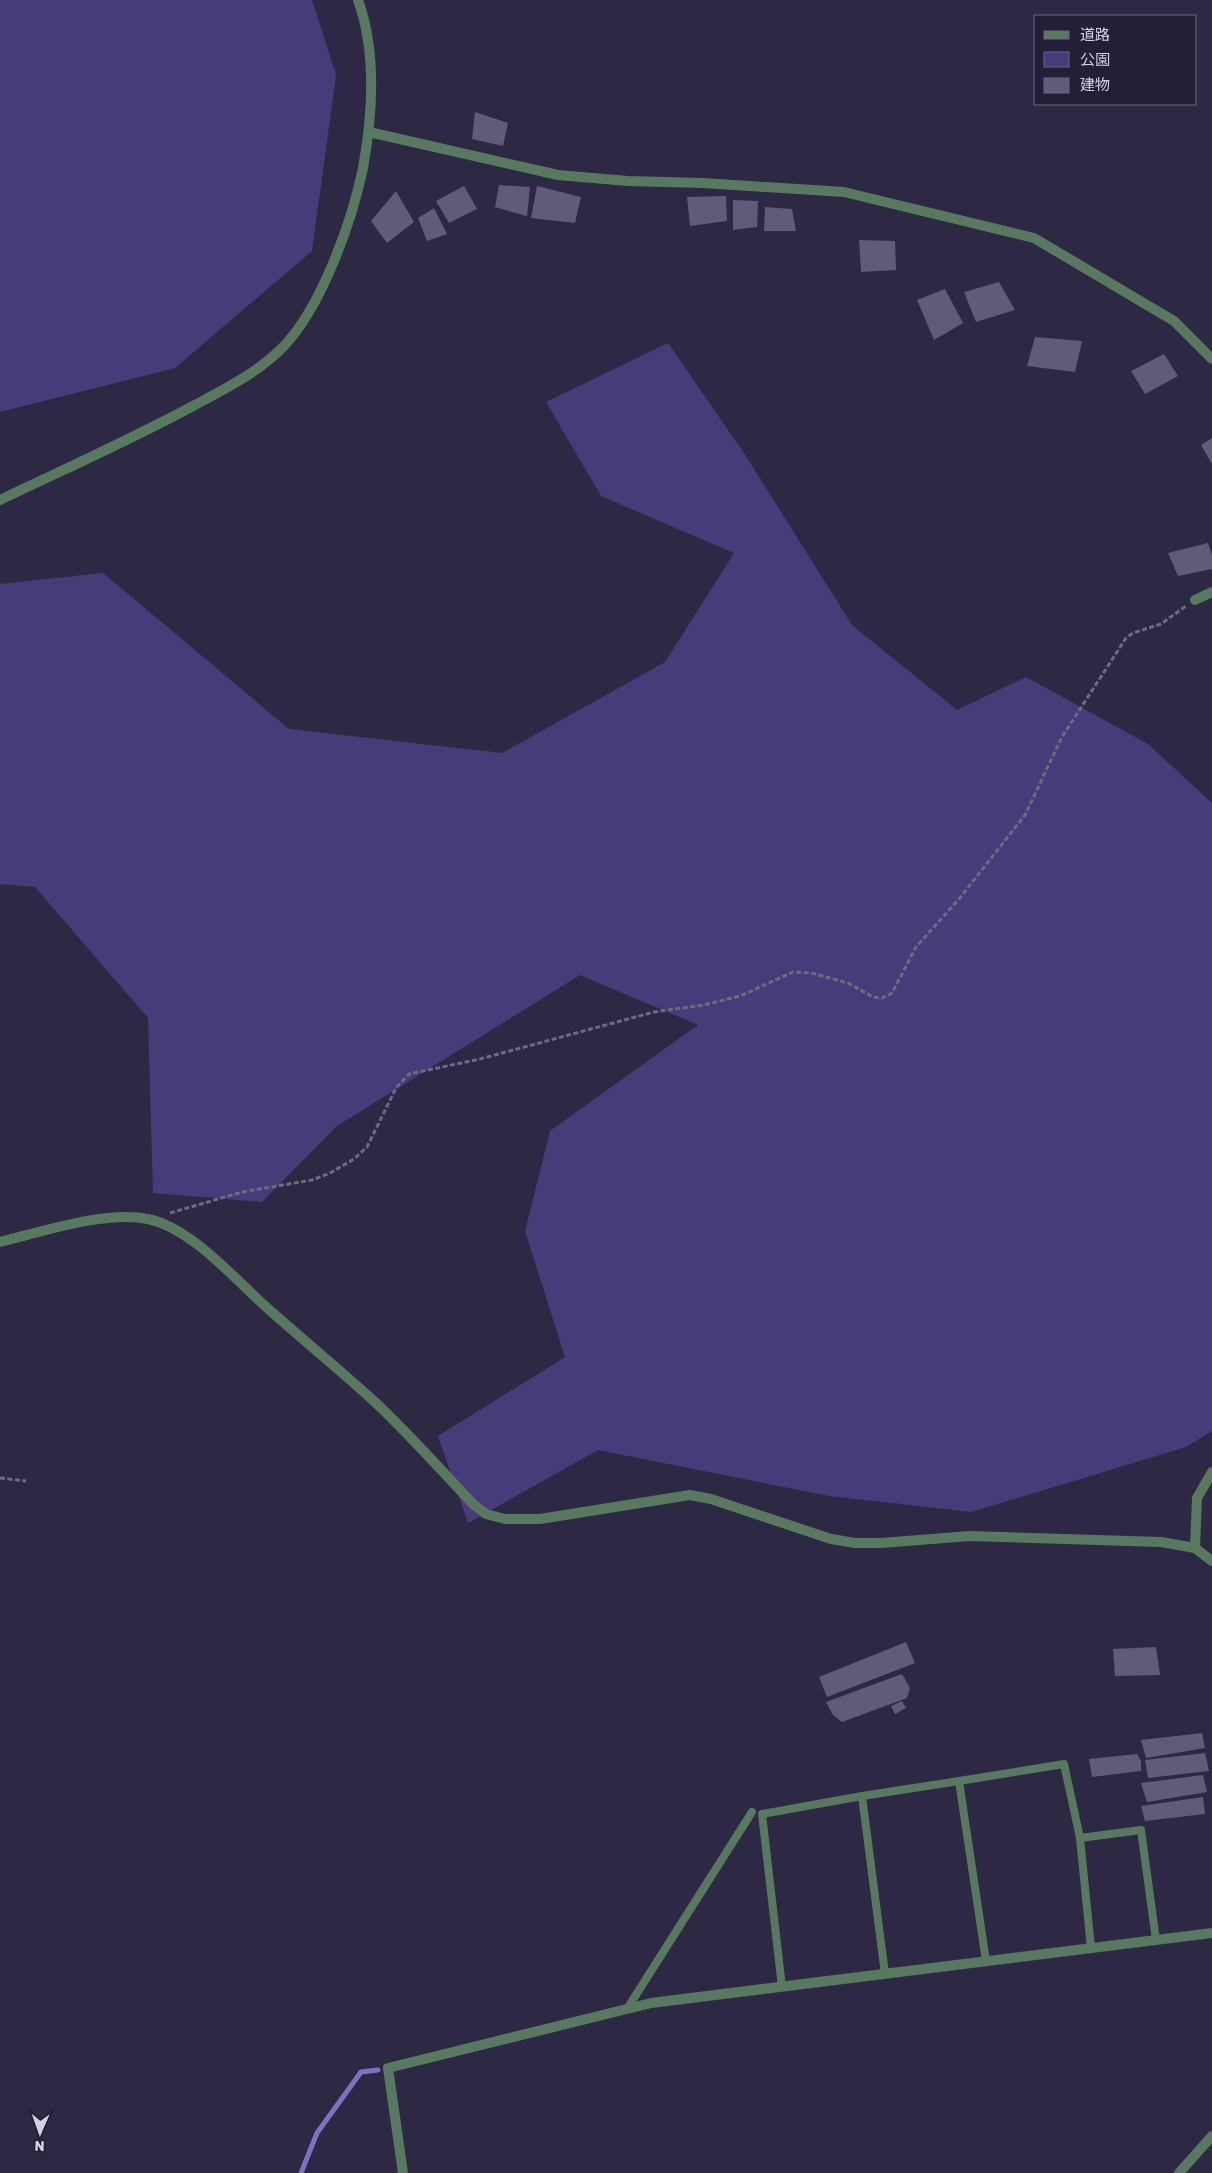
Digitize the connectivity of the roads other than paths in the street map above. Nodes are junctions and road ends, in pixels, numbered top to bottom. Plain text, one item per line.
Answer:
1 (358, 0) edge
2 (370, 132) junction
3 (1212, 359) edge
4 (0, 500) edge
5 (1212, 592) edge
6 (1195, 600) road end
7 (0, 1242) edge
8 (1212, 1472) edge
9 (1195, 1548) junction
10 (1212, 1561) edge
11 (959, 1781) junction
12 (862, 1796) junction
13 (752, 1812) dead end
14 (1080, 1838) junction
15 (1212, 1933) edge
16 (1156, 1940) junction
17 (1091, 1948) junction
18 (986, 1961) junction
19 (884, 1974) junction
20 (782, 1987) junction
21 (627, 2009) junction
22 (1212, 2136) edge
23 (403, 2173) edge
24 (1178, 2173) edge

1 - 2 street
2 - 3 street
2 - 4 street
5 - 6 street
7 - 9 street
8 - 9 street
9 - 10 street
11 - 12 lane
11 - 14 lane
11 - 18 lane
12 - 19 lane
12 - 20 lane
13 - 21 lane
14 - 16 lane
14 - 17 lane
15 - 16 street
16 - 17 street
17 - 18 street
18 - 19 street
19 - 20 street
20 - 21 street
21 - 23 street
22 - 24 street

